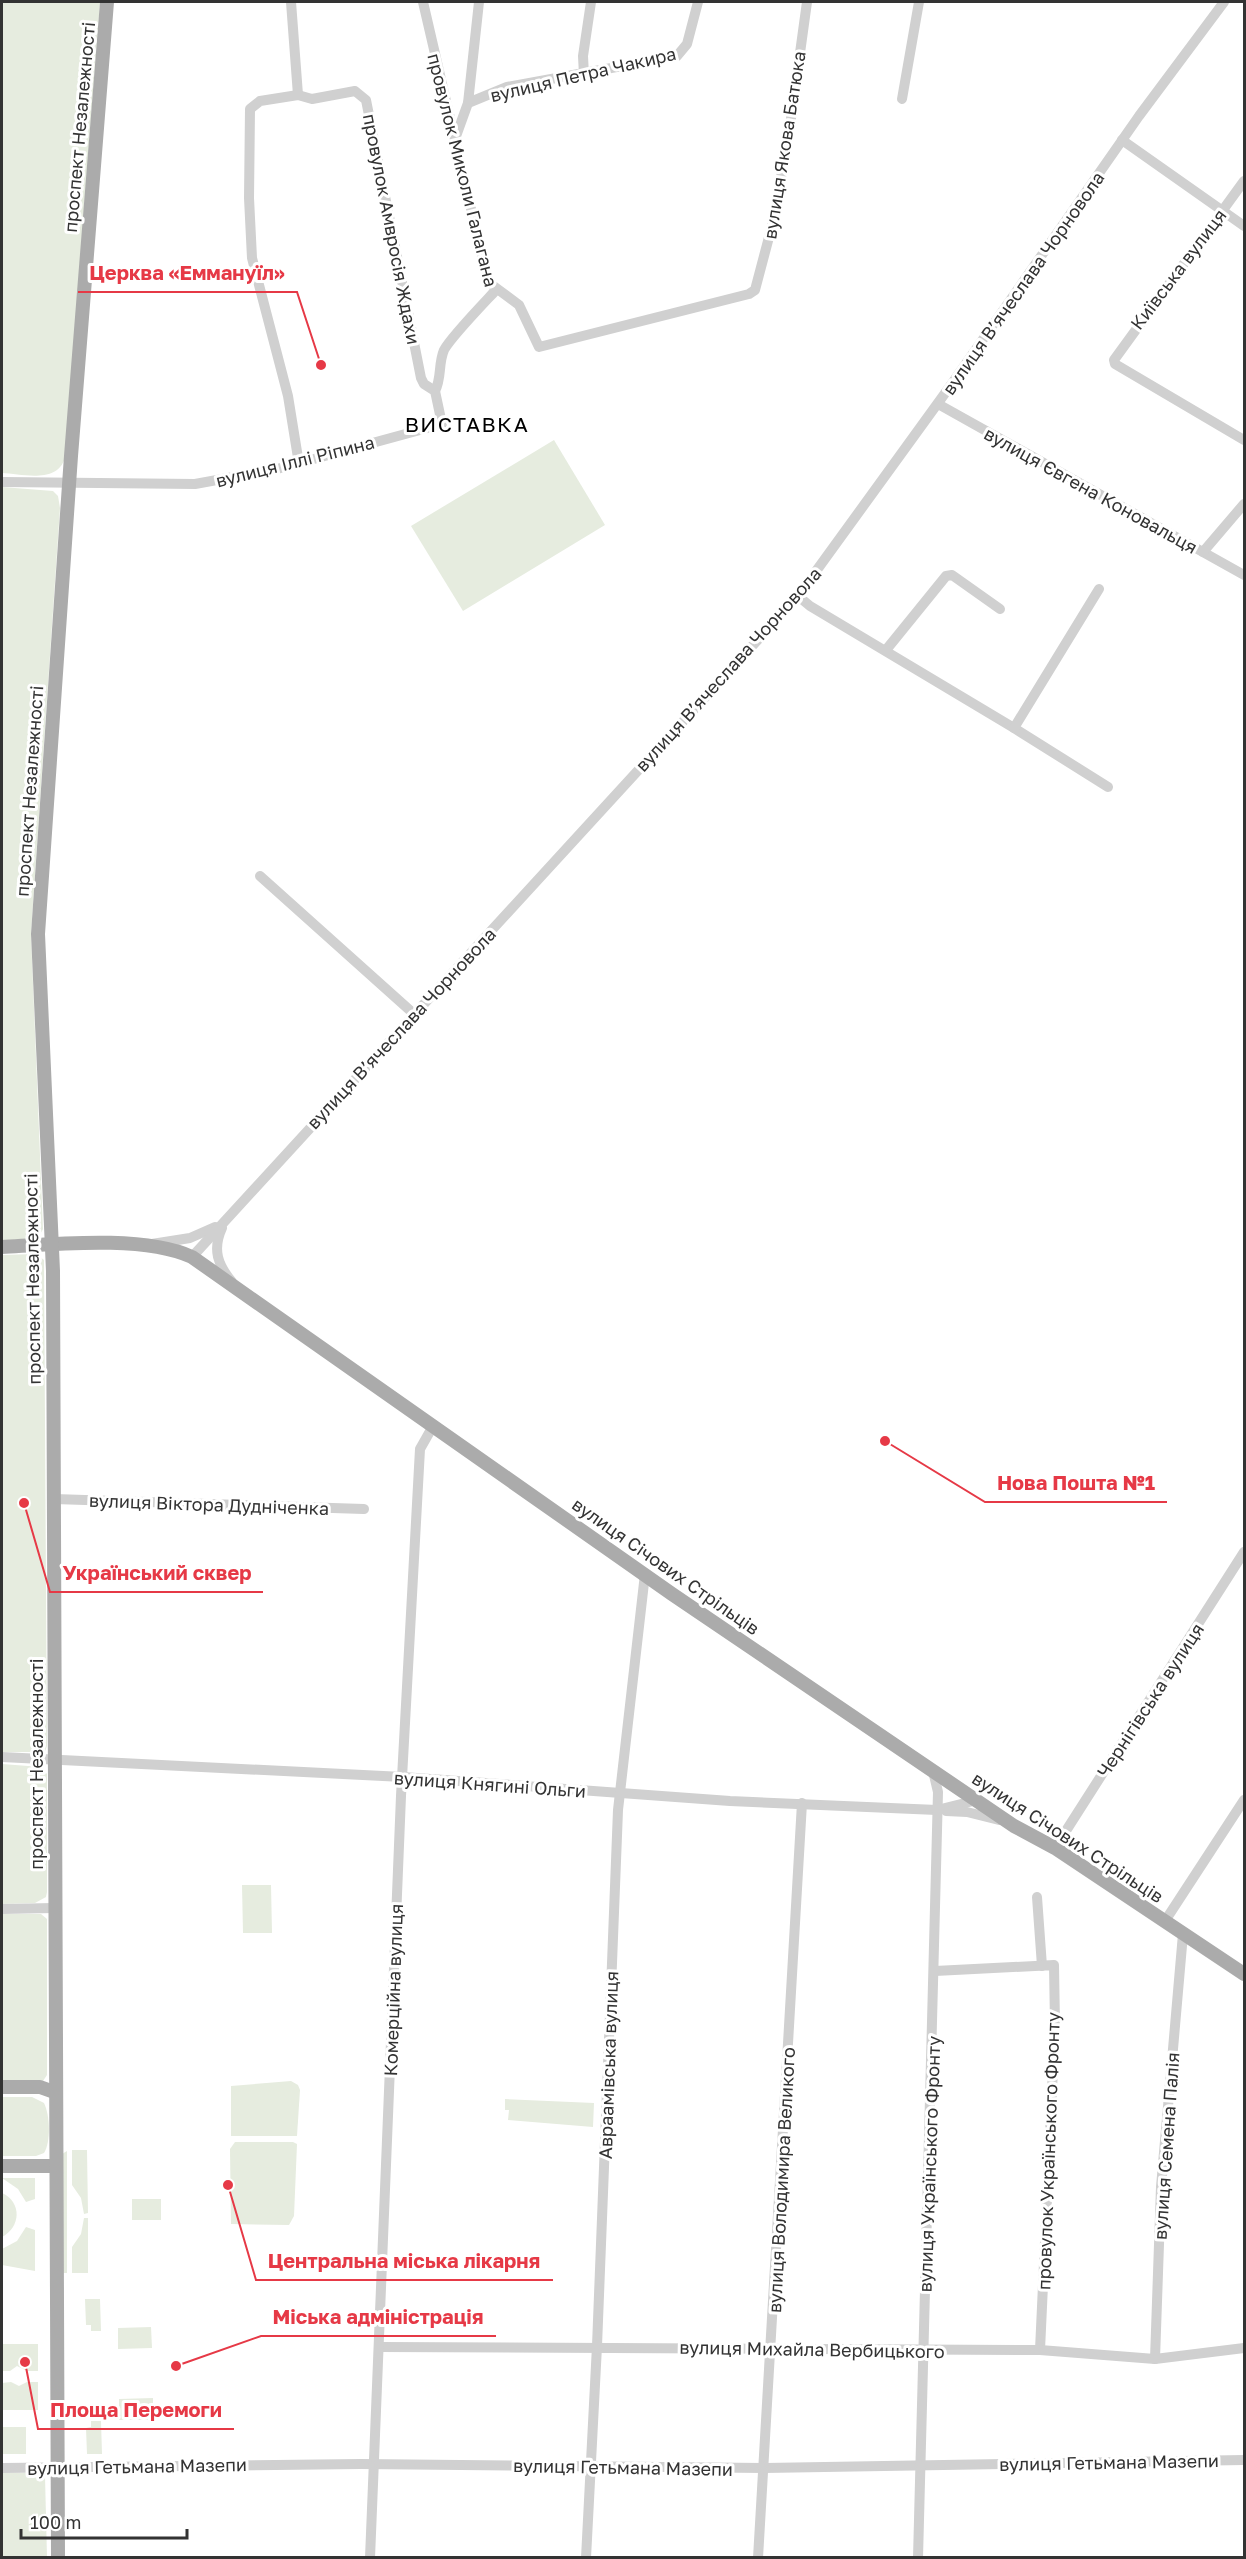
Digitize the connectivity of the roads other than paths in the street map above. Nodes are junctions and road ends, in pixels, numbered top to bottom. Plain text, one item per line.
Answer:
1 (107, 2) edge
2 (291, 2) edge
3 (423, 2) edge
4 (479, 2) edge
5 (591, 2) edge
6 (698, 2) edge
7 (807, 2) edge
8 (919, 2) edge
9 (1224, 2) edge
10 (584, 75) junction
11 (298, 95) junction
12 (902, 99) dead end
13 (468, 103) junction
14 (455, 139) junction
15 (1122, 140) junction
16 (1245, 180) edge
17 (1222, 210) junction
18 (1245, 226) edge
19 (496, 290) junction
20 (435, 391) junction
21 (938, 404) junction
22 (442, 424) joint
23 (1245, 440) edge
24 (299, 464) junction
25 (2, 482) edge
26 (69, 483) junction
27 (1245, 504) edge
28 (1203, 552) junction
29 (1245, 575) edge
30 (1099, 589) dead end
31 (798, 596) junction
32 (1000, 609) dead end
33 (886, 650) junction
34 (1014, 728) junction
35 (1108, 787) dead end
36 (260, 876) dead end
37 (414, 1014) junction
38 (225, 1220) junction
39 (51, 1245) junction
40 (142, 1245) junction
41 (2, 1247) edge
42 (192, 1257) junction
43 (236, 1287) junction
44 (433, 1426) junction
45 (54, 1499) junction
46 (364, 1509) dead end
47 (1245, 1552) edge
48 (645, 1574) junction
49 (2, 1757) edge
50 (54, 1760) junction
51 (933, 1771) junction
52 (403, 1777) junction
53 (620, 1794) junction
54 (976, 1800) junction
55 (1245, 1800) edge
56 (802, 1803) junction
57 (937, 1810) junction
58 (1014, 1826) junction
59 (1055, 1848) junction
60 (1037, 1897) dead end
61 (54, 1908) junction
62 (2, 1909) edge
63 (1165, 1922) junction
64 (1183, 1934) junction
65 (1042, 1966) junction
66 (935, 1971) junction
67 (1245, 1974) edge
68 (2, 2087) edge
69 (54, 2092) junction
70 (2, 2166) edge
71 (55, 2166) junction
72 (597, 2346) junction
73 (379, 2347) junction
74 (1245, 2348) edge
75 (772, 2349) junction
76 (922, 2350) junction
77 (1040, 2350) junction
78 (1155, 2359) junction
79 (1245, 2460) edge
80 (374, 2464) junction
81 (920, 2465) junction
82 (56, 2467) junction
83 (2, 2468) edge
84 (765, 2468) junction
85 (591, 2469) junction
86 (58, 2558) edge
87 (370, 2558) edge
88 (586, 2558) edge
89 (758, 2558) edge
90 (918, 2558) edge

1 - 26 main road, проспект Незалежності
2 - 11 street
3 - 14 street, провулок Миколи Галагана
4 - 13 street
5 - 10 street
6 - 10 street, вулиця Петра Чакира
7 - 19 street, вулиця Якова Батюка
8 - 12 street
9 - 15 street, вулиця Вʼячеслава Чорновола
10 - 13 street, вулиця Петра Чакира
11 - 20 street, провулок Амвросія Ждахи
11 - 24 street, провулок Амвросія Ждахи
13 - 14 street
14 - 19 street, провулок Миколи Галагана
15 - 17 street
15 - 21 street, вулиця Вʼячеслава Чорновола
16 - 17 street, Київська вулиця
17 - 18 street
17 - 23 street, Київська вулиця
19 - 20 street, провулок Миколи Галагана
20 - 22 street, провулок Амвросія Ждахи
21 - 28 street, вулиця Євгена Коновальця
21 - 31 street, вулиця Вʼячеслава Чорновола
22 - 24 street, вулиця Іллі Ріпина
24 - 26 street, вулиця Іллі Ріпина
25 - 26 street, вулиця Іллі Ріпина
26 - 39 main road, проспект Незалежності
27 - 28 street
28 - 29 street, вулиця Євгена Коновальця
30 - 34 street
31 - 33 street
31 - 37 street, вулиця Вʼячеслава Чорновола
32 - 33 street
33 - 34 street
34 - 35 street
36 - 37 street
37 - 38 street, вулиця Вʼячеслава Чорновола
38 - 40 street
38 - 42 street, вулиця Вʼячеслава Чорновола
38 - 43 street
39 - 40 main road, вулиця Січових Стрільців
39 - 41 main road, вулиця Січових Стрільців
39 - 45 main road, проспект Незалежності
40 - 42 main road, вулиця Січових Стрільців
42 - 43 main road, вулиця Січових Стрільців
43 - 44 main road, вулиця Січових Стрільців
44 - 48 main road, вулиця Січових Стрільців
44 - 52 street, Комерційна вулиця
45 - 46 street, вулиця Віктора Дудніченка
45 - 50 main road, проспект Незалежності
47 - 59 street, Чернігівська вулиця
48 - 51 main road, вулиця Січових Стрільців
48 - 53 street, Авраамівська вулиця
49 - 50 street, вулиця Княгині Ольги
50 - 52 street, вулиця Княгині Ольги
50 - 61 main road, проспект Незалежності
51 - 54 main road, вулиця Січових Стрільців
51 - 57 street, вулиця Українського Фронту
52 - 53 street, вулиця Княгині Ольги
52 - 73 street, Комерційна вулиця
53 - 56 street, вулиця Княгині Ольги
53 - 72 street, Авраамівська вулиця
54 - 57 street, вулиця Княгині Ольги
54 - 58 main road, вулиця Січових Стрільців
55 - 63 street
56 - 57 street, вулиця Княгині Ольги
56 - 75 street, вулиця Володимира Великого
57 - 58 street
57 - 66 street, вулиця Українського Фронту
58 - 59 main road, вулиця Січових Стрільців
59 - 63 main road, вулиця Січових Стрільців
60 - 65 street
61 - 62 street
61 - 69 main road, проспект Незалежності
63 - 64 main road, вулиця Січових Стрільців
64 - 67 main road, вулиця Січових Стрільців
64 - 78 street, вулиця Семена Палія
65 - 66 street
65 - 77 street, провулок Українського Фронту
66 - 76 street, вулиця Українського Фронту
68 - 69 main road
69 - 71 main road, проспект Незалежності
70 - 71 main road
71 - 82 main road, проспект Незалежності
72 - 73 street, вулиця Михайла Вербицького
72 - 75 street, вулиця Михайла Вербицького
72 - 85 street, Авраамівська вулиця
73 - 80 street, Комерційна вулиця
74 - 78 street, вулиця Михайла Вербицького
75 - 76 street, вулиця Михайла Вербицького
75 - 84 street, вулиця Володимира Великого
76 - 77 street, вулиця Михайла Вербицького
76 - 81 street, вулиця Українського Фронту
77 - 78 street, вулиця Михайла Вербицького
79 - 81 street, вулиця Гетьмана Мазепи
80 - 82 street, вулиця Гетьмана Мазепи
80 - 85 street, вулиця Гетьмана Мазепи
80 - 87 street, Комерційна вулиця
81 - 84 street, вулиця Гетьмана Мазепи
81 - 90 street, вулиця Українського Фронту
82 - 83 street, вулиця Гетьмана Мазепи
82 - 86 main road, проспект Незалежності
84 - 85 street, вулиця Гетьмана Мазепи
84 - 89 street, вулиця Володимира Великого
85 - 88 street, Авраамівська вулиця

